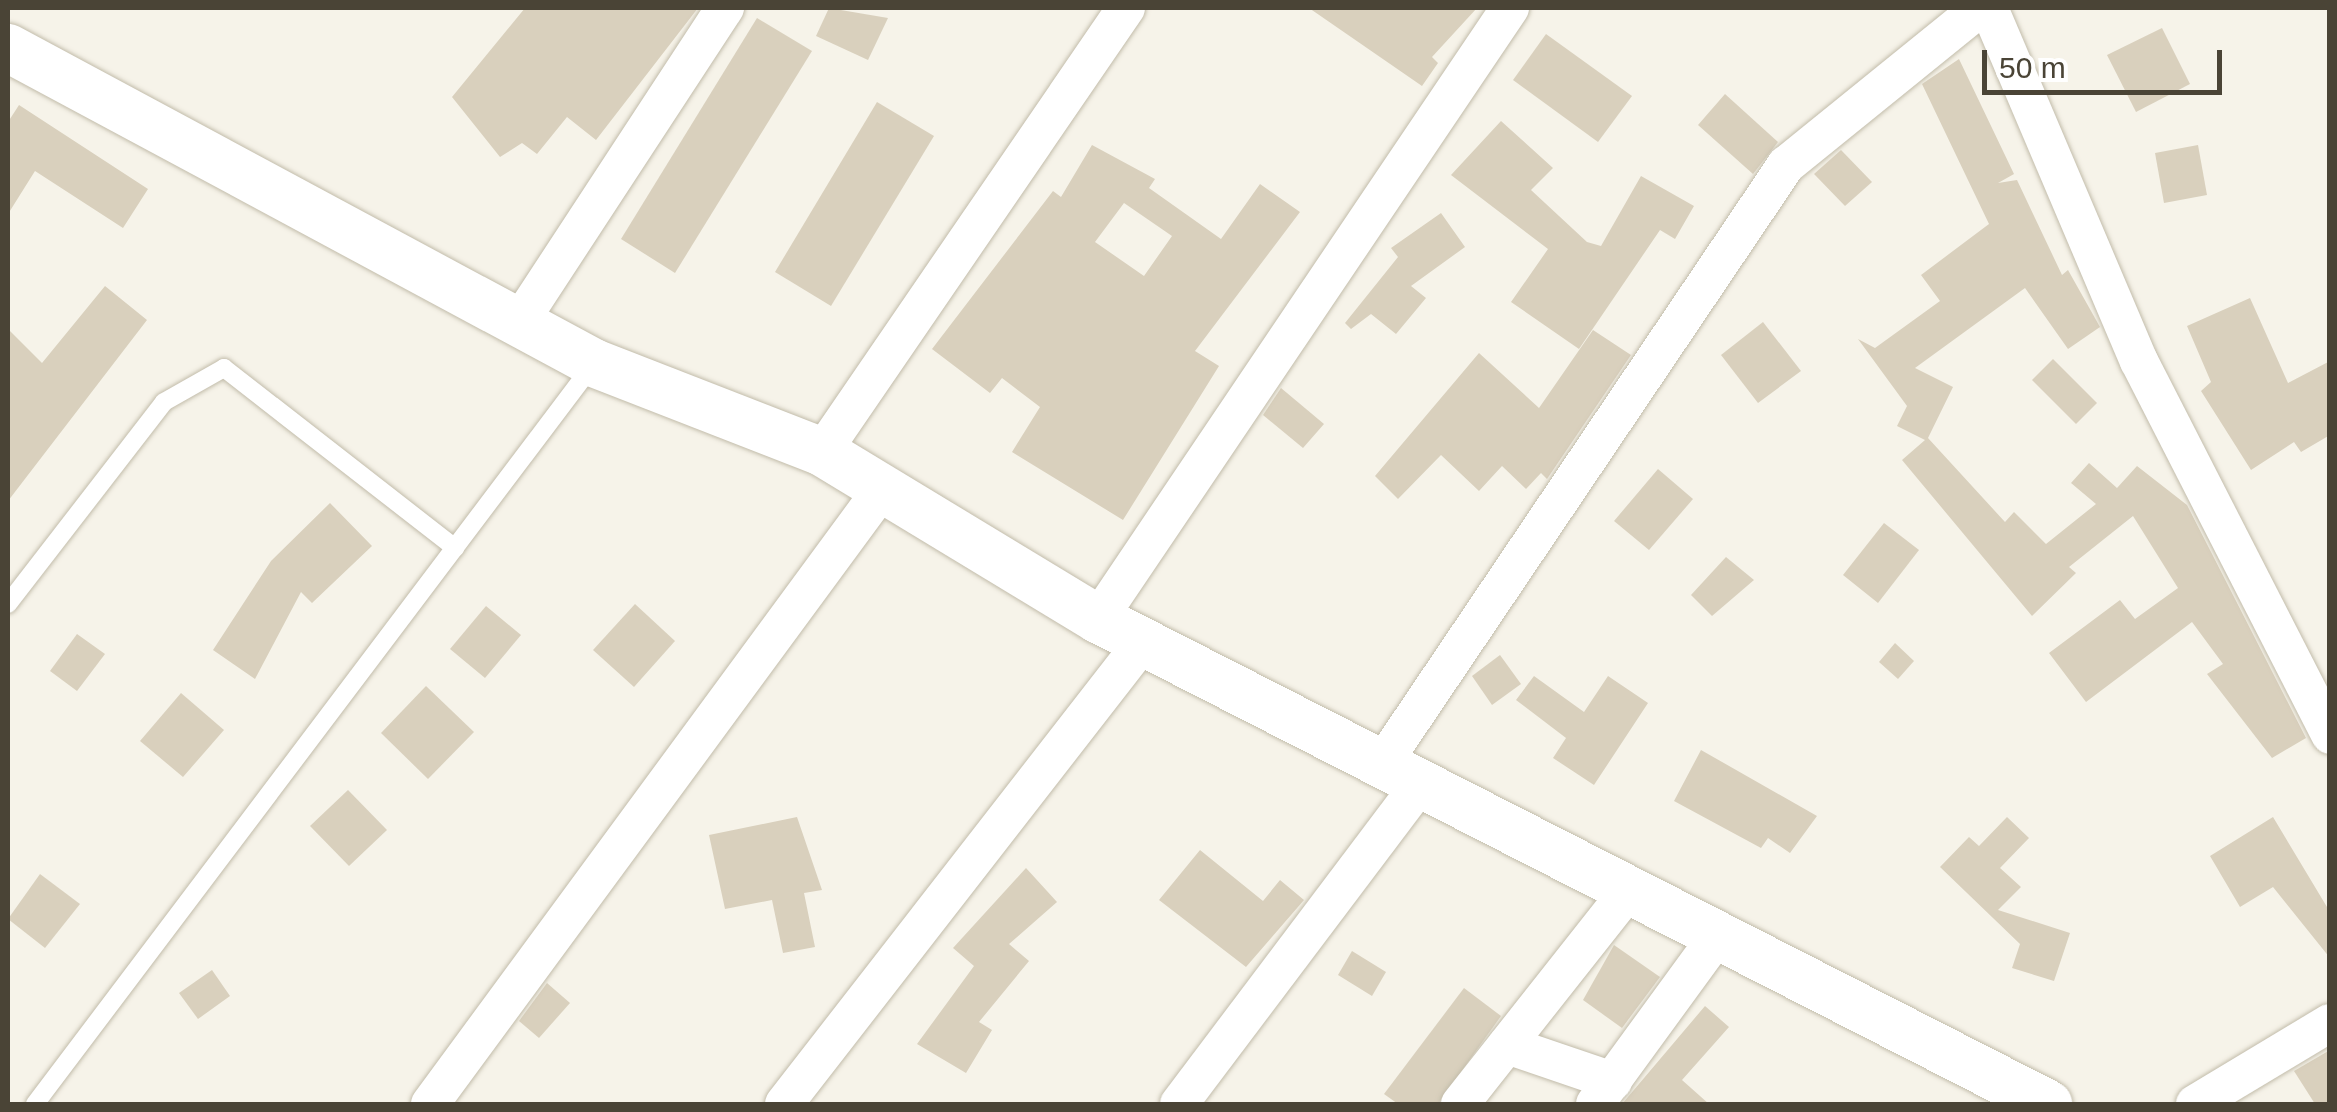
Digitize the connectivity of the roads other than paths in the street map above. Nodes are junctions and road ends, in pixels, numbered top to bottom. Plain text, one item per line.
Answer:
1 (726, 8) edge
2 (1126, 8) edge
3 (1510, 8) edge
4 (1980, 8) edge
5 (1989, 8) edge
6 (8, 48) edge
7 (522, 318) junction
8 (594, 362) junction
9 (822, 452) junction
10 (882, 488) junction
11 (454, 548) junction
12 (8, 604) edge
13 (1098, 619) junction
14 (1143, 642) junction
15 (2330, 735) edge
16 (1401, 774) junction
17 (1628, 890) junction
18 (1716, 938) junction
19 (2330, 1023) edge
20 (1507, 1044) junction
21 (1604, 1093) edge
22 (35, 1104) edge
23 (430, 1104) edge
24 (784, 1104) edge
25 (1179, 1104) edge
26 (1460, 1104) edge
27 (2048, 1104) edge
28 (2195, 1104) edge

1 - 7 street
2 - 9 street
3 - 13 street
4 - 16 street
5 - 15 street
6 - 7 street
7 - 8 street
8 - 9 street
8 - 11 lane
9 - 10 street
10 - 13 street
10 - 23 street
11 - 12 lane
11 - 22 lane
13 - 14 street
14 - 16 street
14 - 24 street
16 - 17 street
16 - 25 street
17 - 18 street
17 - 20 street
18 - 21 street
18 - 27 street
19 - 28 street
20 - 21 street
20 - 26 street

